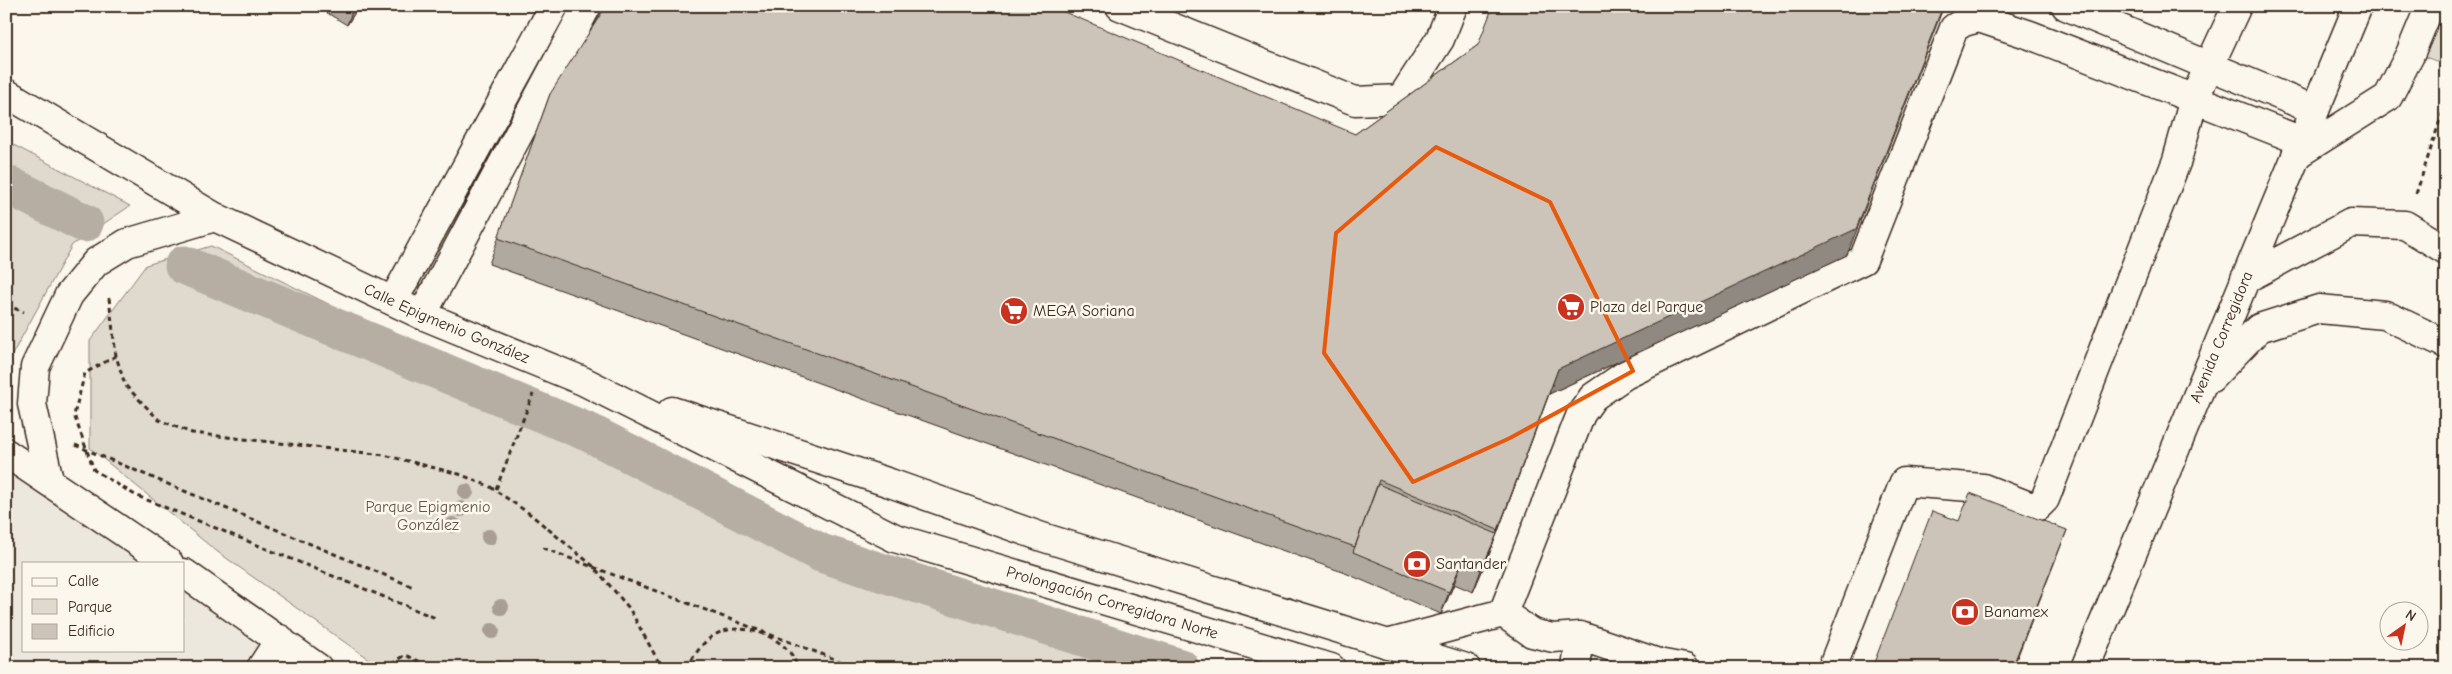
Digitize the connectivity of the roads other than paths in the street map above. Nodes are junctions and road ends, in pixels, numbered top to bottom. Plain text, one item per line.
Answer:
1 (554, 6) edge
2 (587, 6) edge
3 (1120, 6) edge
4 (1453, 6) edge
5 (2065, 6) edge
6 (2237, 6) edge
7 (2358, 6) edge
8 (2430, 6) edge
9 (2030, 35) junction
10 (2209, 66) junction
11 (6, 93) edge
12 (2194, 99) junction
13 (2315, 110) junction
14 (2299, 148) junction
15 (215, 217) junction
16 (2446, 250) edge
17 (2245, 279) junction
18 (393, 301) junction
19 (422, 315) junction
20 (2446, 344) edge
21 (583, 381) junction
22 (2201, 388) junction
23 (6, 453) edge
24 (49, 480) junction
25 (894, 538) joint
26 (168, 562) edge
27 (185, 574) edge
28 (1503, 613) junction
29 (1580, 636) junction
30 (280, 639) junction
31 (1387, 644) junction
32 (1657, 665) edge
33 (261, 668) edge
34 (318, 668) edge
35 (1331, 668) edge
36 (1466, 668) edge
37 (1576, 668) edge
38 (1685, 668) edge
39 (1832, 668) edge
40 (2085, 668) edge

1 - 18 main road
2 - 19 main road
3 - 4 main road
5 - 9 main road
5 - 10 main road
6 - 10 main road
7 - 13 main road, Avenida Corregidora
8 - 14 main road
9 - 12 main road
9 - 28 main road
10 - 12 main road
10 - 13 main road
11 - 15 main road, Calle Epigmenio González
12 - 14 main road
12 - 39 main road
13 - 14 main road, Avenida Corregidora
14 - 17 main road, Avenida Corregidora
15 - 18 main road, Calle Epigmenio González
15 - 24 main road
16 - 17 main road
17 - 22 main road, Avenida Corregidora
18 - 19 main road, Calle Epigmenio González
19 - 21 main road, Calle Epigmenio González
20 - 22 main road
21 - 25 main road, Calle Epigmenio González
21 - 31 main road
22 - 40 main road, Avenida Corregidora
23 - 24 main road
24 - 26 main road
25 - 35 main road, Prolongación Corregidora Norte
27 - 30 main road
28 - 29 main road
28 - 31 main road
29 - 32 main road
29 - 37 main road
30 - 33 main road
30 - 34 main road
31 - 36 main road
32 - 38 main road

